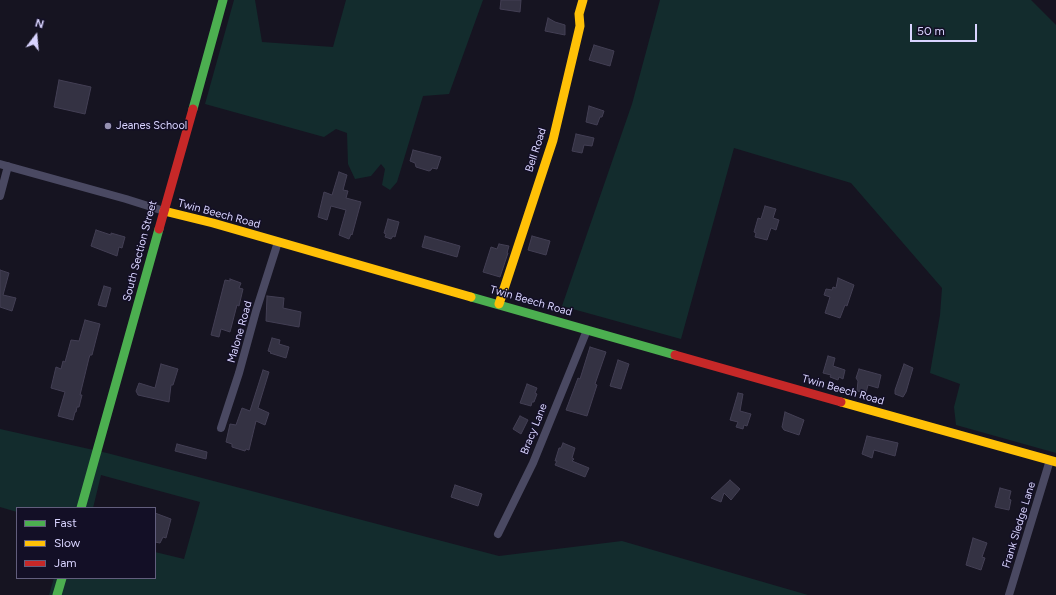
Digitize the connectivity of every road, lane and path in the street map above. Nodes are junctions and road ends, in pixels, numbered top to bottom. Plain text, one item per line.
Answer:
1 (223, 0) edge
2 (583, 0) edge
3 (4, 165) edge
4 (0, 196) edge
5 (164, 211) junction
6 (278, 242) junction
7 (499, 304) junction
8 (587, 330) junction
9 (221, 428) dead end
10 (1053, 461) edge
11 (81, 507) edge
12 (498, 534) dead end
13 (62, 579) edge
14 (57, 595) edge
15 (1009, 595) edge

1 - 5 street, South Section Street
2 - 7 street, Bell Road
3 - 4 street
3 - 5 street, Twin Beech Road
5 - 6 street, Twin Beech Road
5 - 11 street, South Section Street
6 - 7 street, Twin Beech Road
6 - 9 street, Malone Road
7 - 8 street, Twin Beech Road
8 - 10 street, Twin Beech Road
8 - 12 street, Bracy Lane
10 - 15 street, Frank Sledge Lane
13 - 14 street

